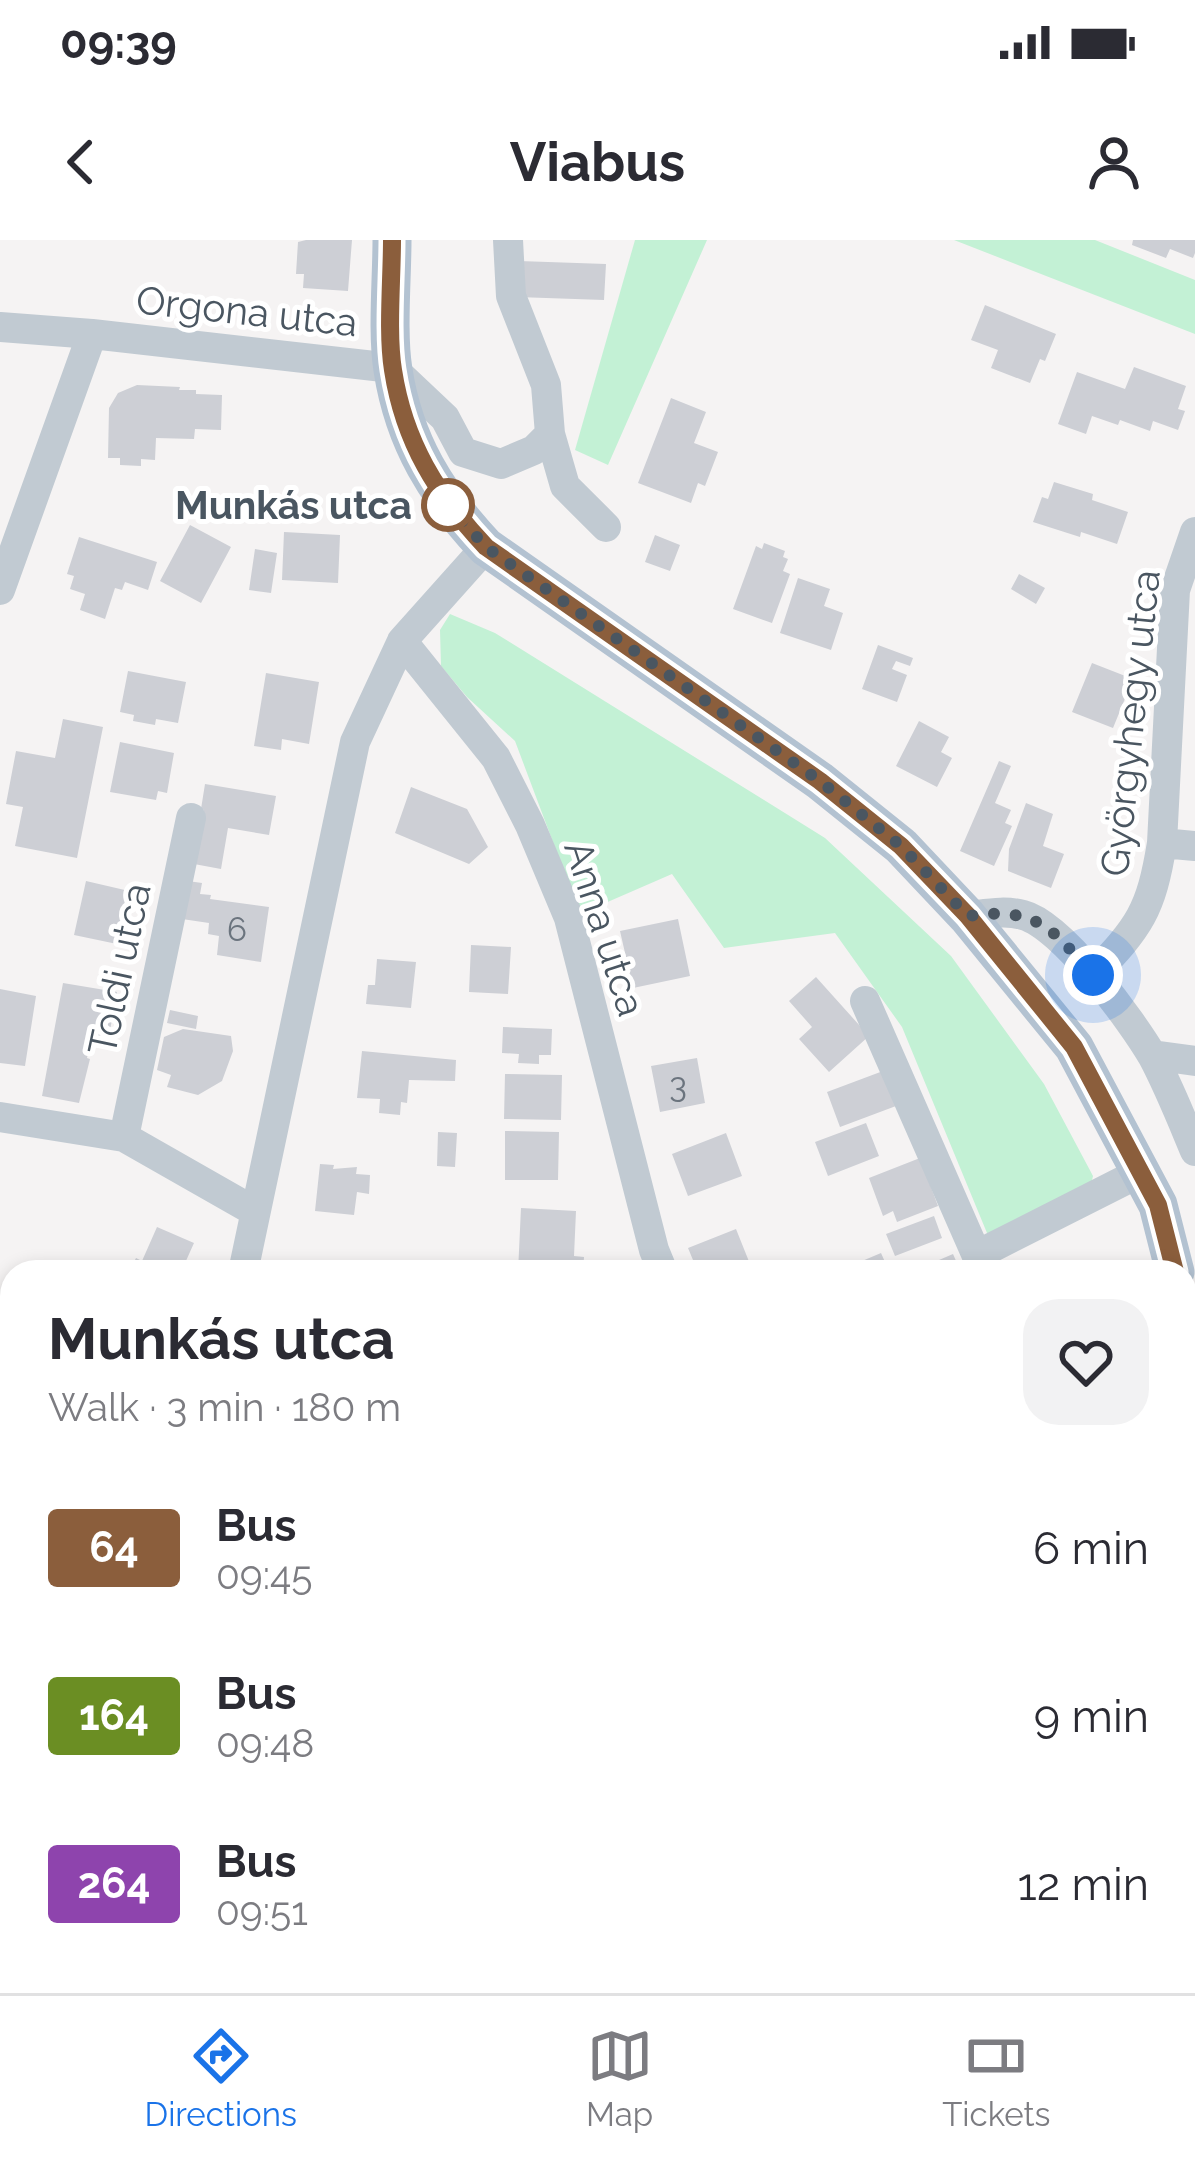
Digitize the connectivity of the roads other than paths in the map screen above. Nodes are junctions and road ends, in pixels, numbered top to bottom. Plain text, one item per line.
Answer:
1 (392, 240) edge
2 (508, 240) edge
3 (0, 327) edge
4 (92, 334) junction
5 (392, 368) junction
6 (550, 434) junction
7 (606, 527) dead end
8 (1195, 532) edge
9 (486, 547) junction
10 (0, 590) edge
11 (402, 641) junction
12 (190, 818) dead end
13 (1162, 843) junction
14 (1195, 846) edge
15 (968, 916) junction
16 (1093, 975) junction
17 (865, 1001) dead end
18 (1152, 1055) junction
19 (1195, 1061) edge
20 (0, 1117) edge
21 (124, 1137) junction
22 (1195, 1151) edge
23 (1141, 1172) junction
24 (254, 1210) junction
25 (245, 1260) edge
26 (659, 1260) edge
27 (979, 1260) edge
28 (988, 1260) edge
29 (1172, 1260) edge

1 - 5 main road
2 - 6 street
3 - 4 street, Orgona utca
4 - 5 street, Orgona utca
4 - 10 street, Orgona utca
5 - 6 street
5 - 9 main road
6 - 7 street
8 - 13 street, Györgyhegy utca
9 - 11 street
9 - 15 main road
11 - 24 street
11 - 26 street, Anna utca
12 - 21 street, Toldi utca
13 - 14 street
13 - 16 street, Györgyhegy utca
15 - 16 street
15 - 23 main road
16 - 18 street
17 - 27 street
18 - 19 street
18 - 22 street
20 - 21 street
21 - 24 street
23 - 28 street
23 - 29 main road
24 - 25 street

